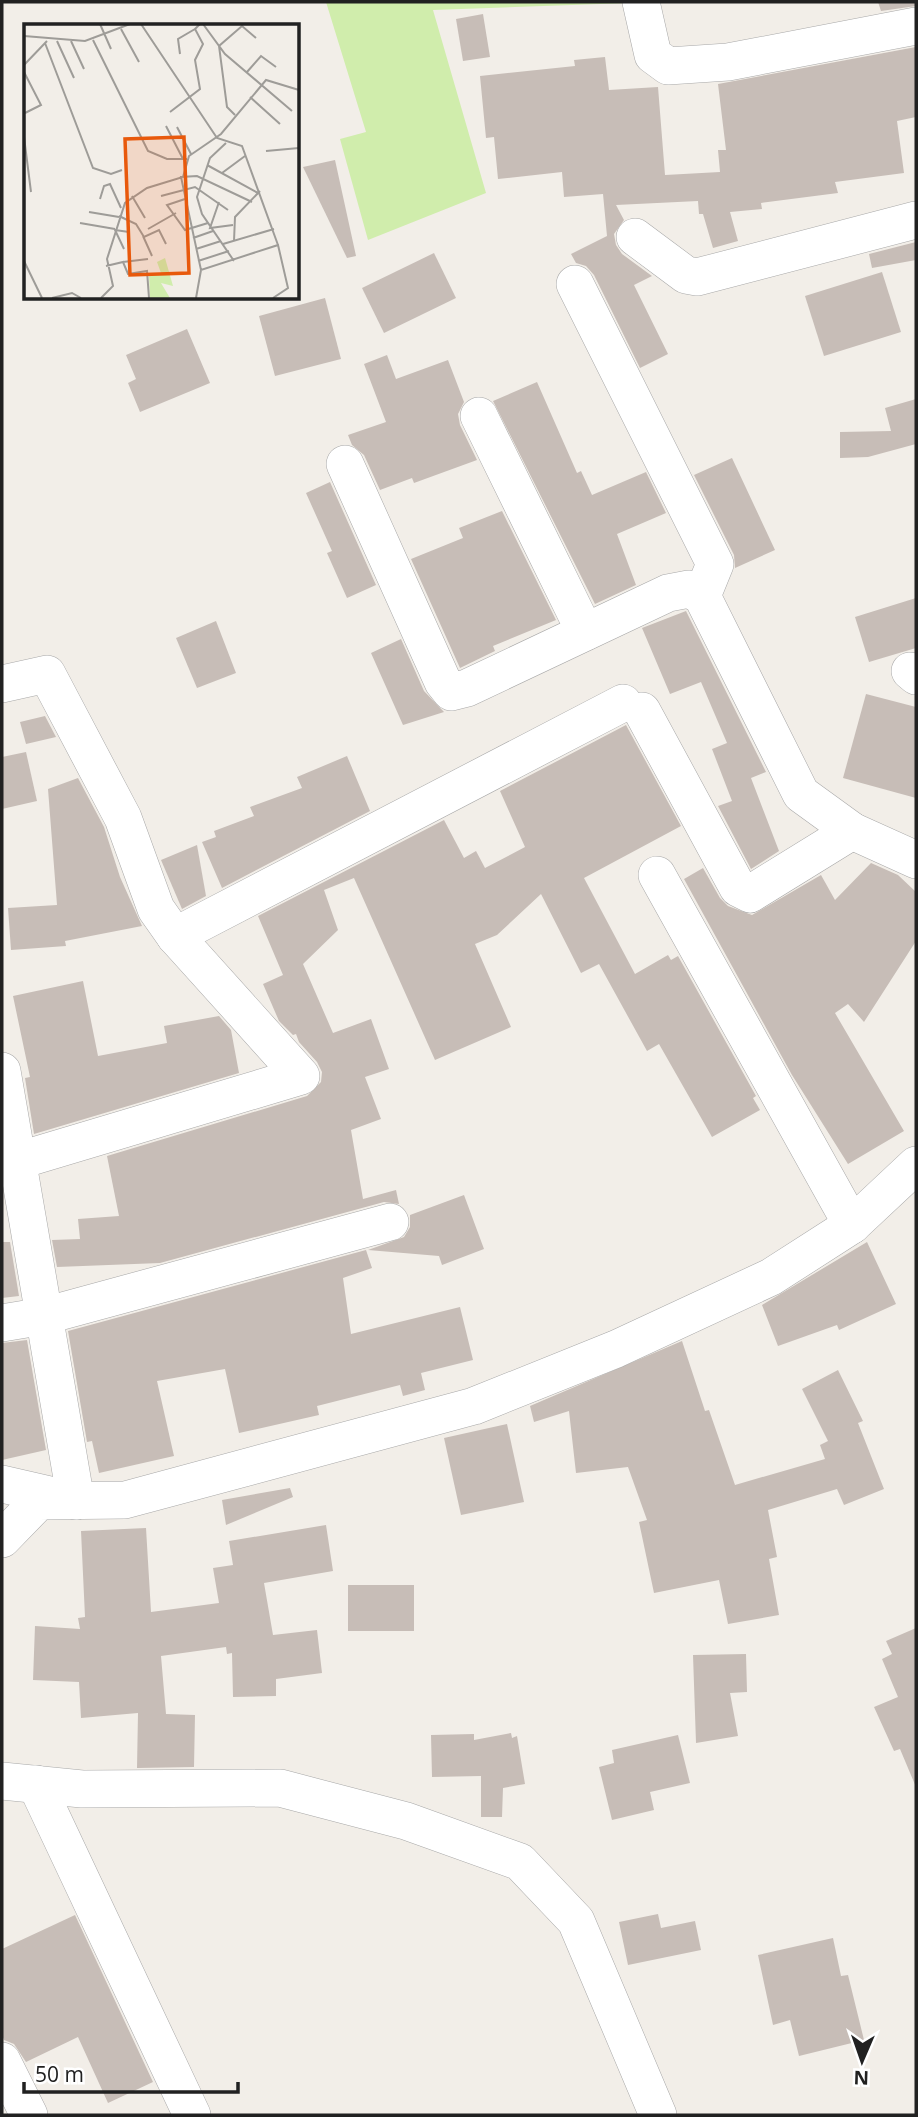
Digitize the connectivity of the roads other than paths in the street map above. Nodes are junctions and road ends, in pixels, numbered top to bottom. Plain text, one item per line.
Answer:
1 (640, 2) edge
2 (916, 26) edge
3 (916, 220) edge
4 (635, 237) dead end
5 (575, 284) dead end
6 (479, 416) dead end
7 (345, 464) dead end
8 (702, 596) junction
9 (585, 632) junction
10 (2, 684) edge
11 (852, 831) junction
12 (916, 860) edge
13 (657, 875) dead end
14 (175, 936) junction
15 (2, 1071) edge
16 (17, 1161) junction
17 (916, 1165) edge
18 (390, 1222) dead end
19 (852, 1225) junction
20 (44, 1317) junction
21 (2, 1323) edge
22 (2, 1483) edge
23 (76, 1501) junction
24 (2, 1539) edge
25 (19, 1782) edge
26 (2, 2061) edge
27 (29, 2115) edge
28 (192, 2115) edge
29 (658, 2115) edge

1 - 2 street
3 - 4 street
5 - 8 street
6 - 9 street
7 - 9 street
8 - 9 street
8 - 11 street
10 - 14 street
11 - 12 street
11 - 14 street
13 - 19 street
14 - 16 street
15 - 16 street
16 - 20 street
17 - 19 street
18 - 20 street
19 - 23 street
20 - 21 street
20 - 23 street
22 - 23 street
23 - 24 street
25 - 28 street
25 - 29 street
26 - 27 street

